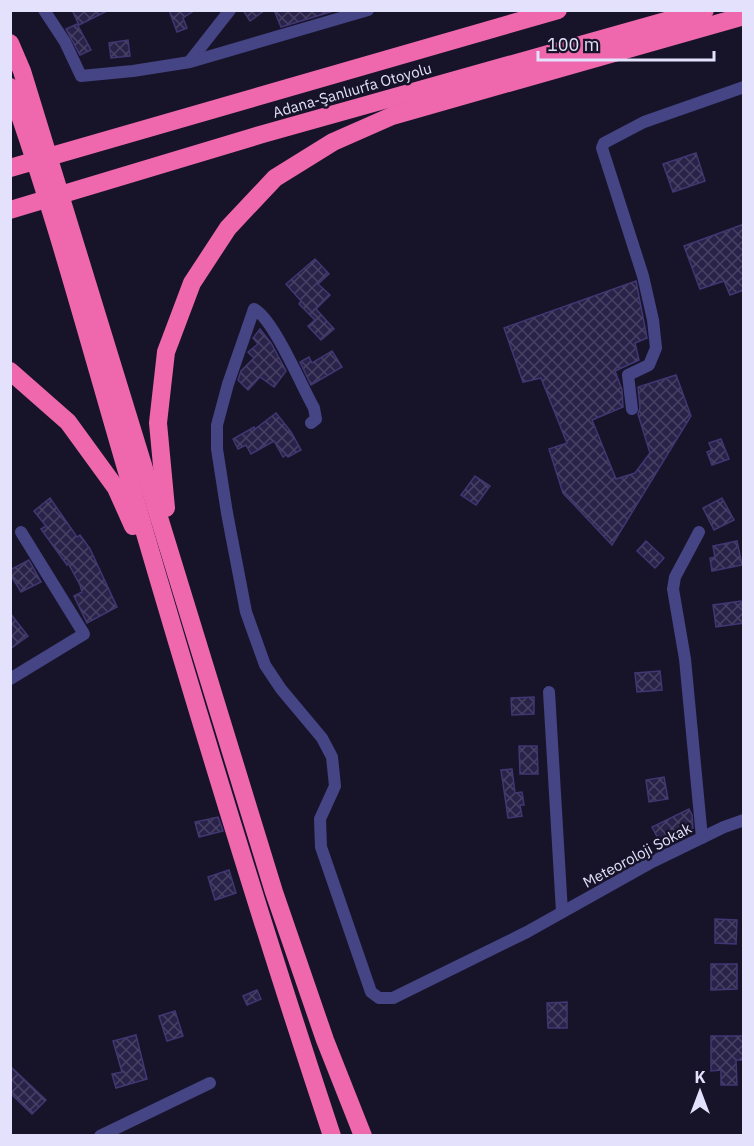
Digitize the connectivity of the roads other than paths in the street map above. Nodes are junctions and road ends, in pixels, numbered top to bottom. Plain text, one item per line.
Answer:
1 (45, 10) edge
2 (230, 10) edge
3 (368, 10) edge
4 (558, 10) edge
5 (705, 10) edge
6 (744, 16) edge
7 (10, 43) edge
8 (190, 62) junction
9 (10, 87) edge
10 (744, 87) edge
11 (12, 168) edge
12 (10, 210) edge
13 (10, 371) edge
14 (632, 409) dead end
15 (311, 423) dead end
16 (21, 532) dead end
17 (699, 532) dead end
18 (177, 575) junction
19 (161, 588) junction
20 (10, 679) edge
21 (549, 692) dead end
22 (744, 820) edge
23 (702, 838) junction
24 (562, 912) junction
25 (210, 1083) dead end
26 (100, 1136) edge
27 (332, 1136) edge
28 (363, 1136) edge

1 - 8 street
2 - 8 street
3 - 8 street
4 - 11 highway, Adana-Şanlıurfa Otoyolu
5 - 12 highway, Adana-Şanlıurfa Otoyolu
6 - 18 highway
7 - 18 highway
9 - 19 highway
10 - 14 street
13 - 19 highway
15 - 24 street, Meteoroloji Sokak
16 - 20 street
17 - 23 street
18 - 28 highway
19 - 27 highway
21 - 24 street
22 - 23 street, Meteoroloji Sokak
23 - 24 street, Meteoroloji Sokak
25 - 26 street

